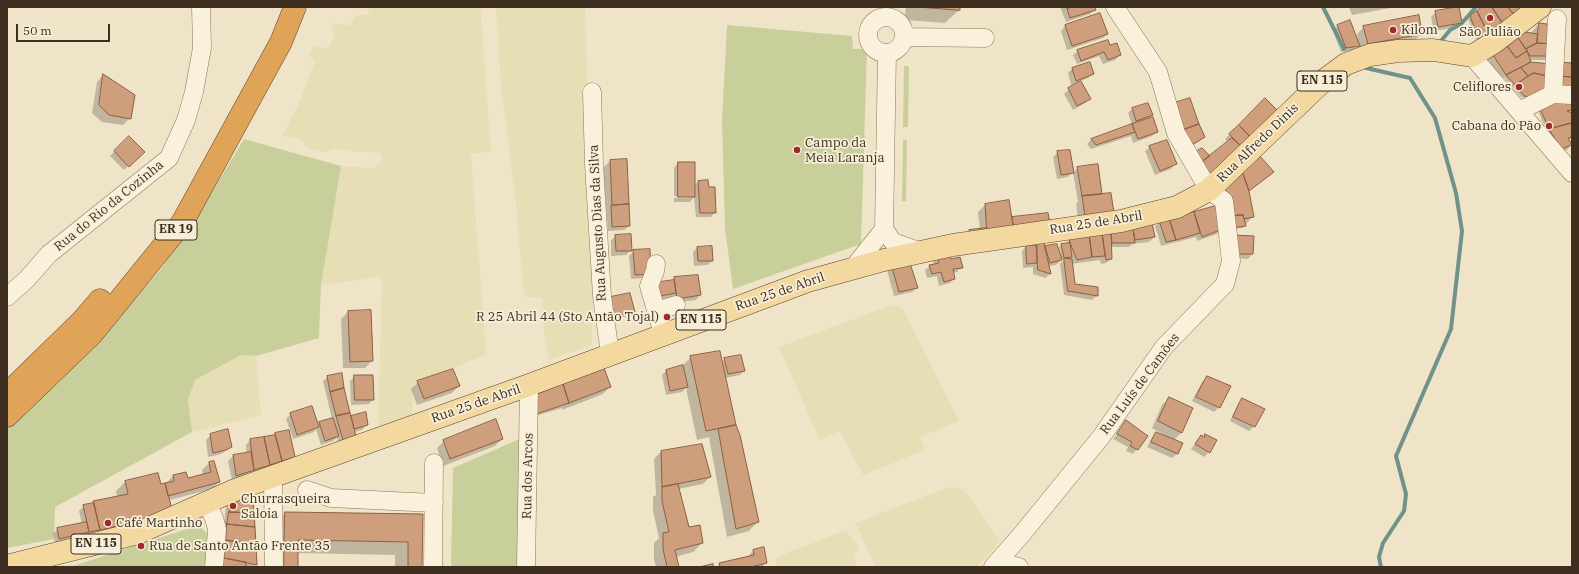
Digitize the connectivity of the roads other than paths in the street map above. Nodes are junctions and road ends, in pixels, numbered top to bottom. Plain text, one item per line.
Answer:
1 (201, 7) edge
2 (279, 7) edge
3 (295, 7) edge
4 (1115, 7) edge
5 (888, 12) edge
6 (1552, 15) edge
7 (904, 37) junction
8 (985, 38) dead end
9 (887, 53) junction
10 (1472, 56) junction
11 (592, 92) dead end
12 (1553, 94) junction
13 (1572, 95) edge
14 (1519, 111) junction
15 (1572, 173) edge
16 (1209, 190) junction
17 (885, 242) junction
18 (656, 264) dead end
19 (7, 297) edge
20 (676, 305) dead end
21 (656, 311) junction
22 (663, 334) junction
23 (610, 354) junction
24 (529, 385) junction
25 (7, 394) edge
26 (7, 416) edge
27 (434, 463) dead end
28 (272, 477) junction
29 (306, 490) dead end
30 (206, 502) junction
31 (434, 503) junction
32 (54, 561) edge
33 (996, 564) edge
34 (7, 566) edge
35 (214, 567) edge
36 (274, 567) edge
37 (433, 567) edge
38 (526, 567) edge
39 (1019, 567) edge

1 - 19 street, Rua do Rio da Cozinha
2 - 25 highway, ER 19
3 - 26 highway, ER 19
4 - 16 street
5 - 7 street
5 - 9 street
6 - 10 main road
6 - 12 street
7 - 8 street
7 - 9 street
9 - 17 street
10 - 14 street
10 - 16 main road, Rua Alfredo Dinis / EN 115
11 - 23 street, Rua Augusto Dias da Silva
12 - 13 street
12 - 14 street
14 - 15 street
16 - 17 main road, Rua 25 de Abril / EN 115
16 - 33 street, Rua Luís de Camões
17 - 22 main road, Rua 25 de Abril / EN 115
18 - 21 street
20 - 21 street
21 - 22 street
22 - 23 main road, Rua 25 de Abril / EN 115
23 - 24 main road, Rua 25 de Abril / EN 115
24 - 28 main road, Rua 25 de Abril / EN 115
24 - 38 street, Rua dos Arcos
27 - 31 street
28 - 30 main road, Rua 25 de Abril / EN 115
28 - 36 street
29 - 31 street
30 - 32 main road, EN 115
30 - 35 street
31 - 37 street
32 - 34 main road, EN 115
33 - 39 street

